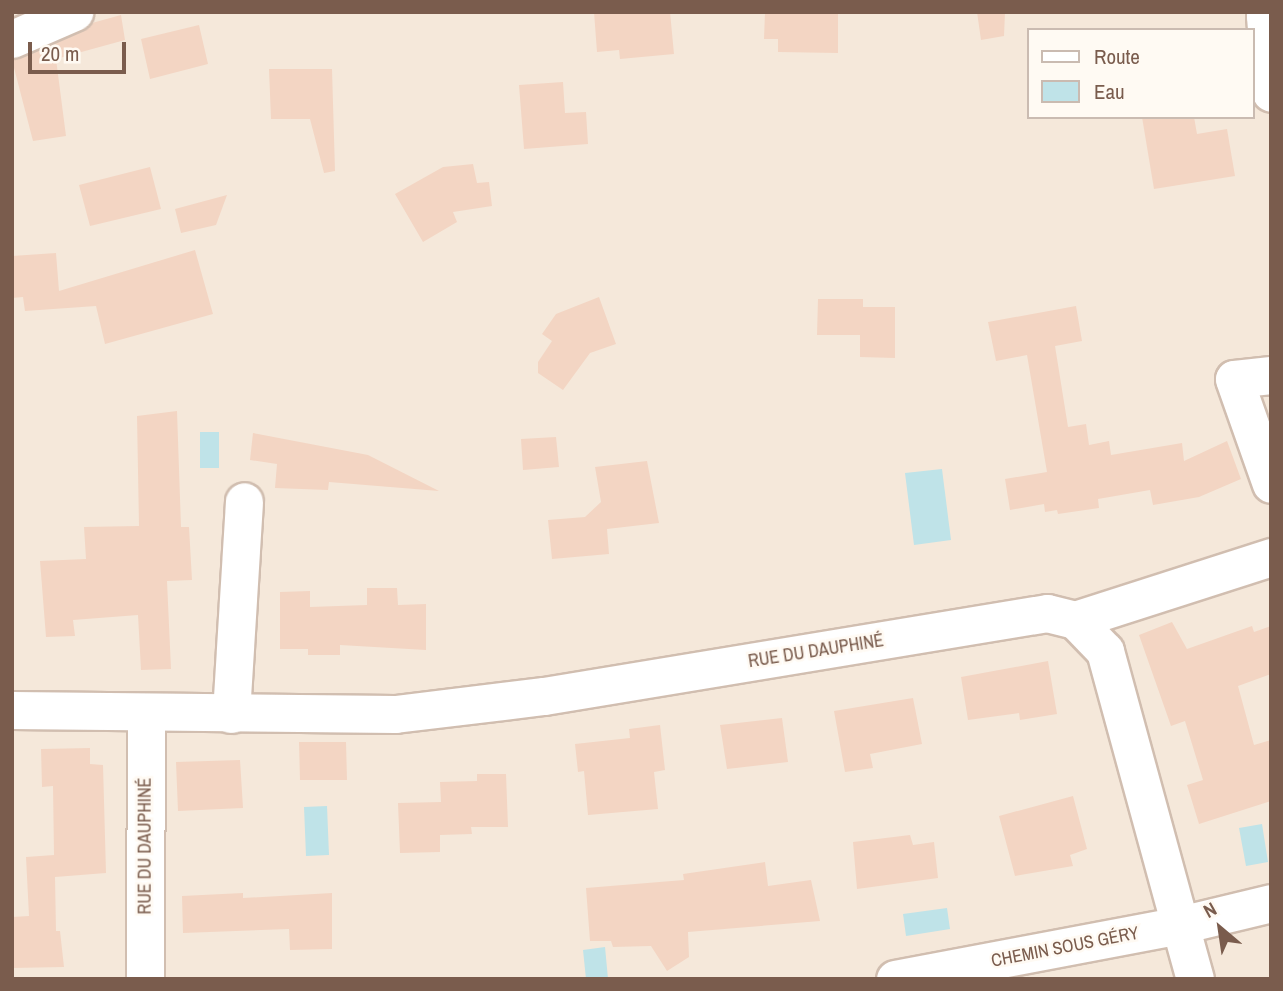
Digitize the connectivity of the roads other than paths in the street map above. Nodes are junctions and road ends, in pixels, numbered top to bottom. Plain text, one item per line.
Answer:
1 (74, 12) edge
2 (1271, 15) edge
3 (12, 39) edge
4 (1271, 93) edge
5 (1271, 375) edge
6 (1271, 484) edge
7 (244, 501) dead end
8 (1271, 557) edge
9 (1074, 620) junction
10 (12, 710) edge
11 (146, 714) junction
12 (231, 714) junction
13 (1271, 903) edge
14 (1180, 925) junction
15 (145, 979) edge
16 (895, 979) edge
17 (1195, 979) edge

1 - 3 street
2 - 4 street
5 - 6 street
7 - 12 street
8 - 9 street
9 - 12 street, RUE DU DAUPHINÉ
9 - 14 street
10 - 11 street, RUE DU DAUPHINÉ
11 - 12 street, RUE DU DAUPHINÉ
11 - 15 street, RUE DU DAUPHINÉ
13 - 14 street, CHEMIN SOUS GÉRY
14 - 16 street, CHEMIN SOUS GÉRY
14 - 17 street

